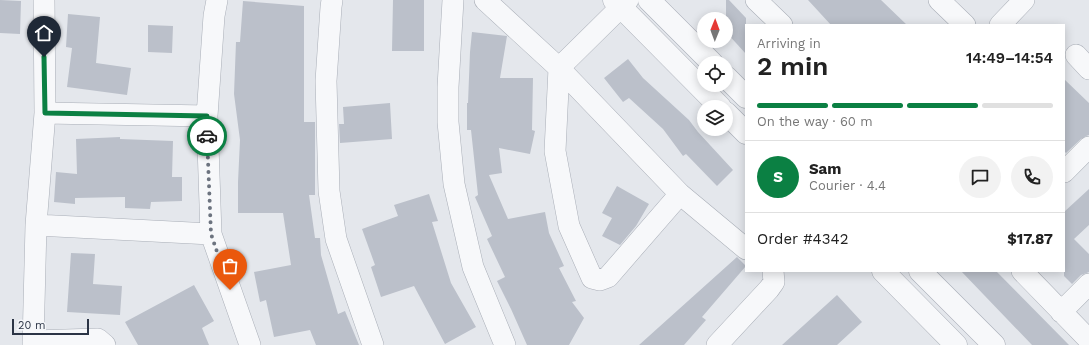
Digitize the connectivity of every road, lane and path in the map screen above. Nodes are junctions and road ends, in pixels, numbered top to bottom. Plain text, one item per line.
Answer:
1 (44, 0) edge
2 (217, 0) edge
3 (332, 0) edge
4 (453, 0) edge
5 (485, 0) edge
6 (649, 0) edge
7 (756, 0) edge
8 (939, 0) edge
9 (1024, 0) edge
10 (621, 2) edge
11 (781, 24) edge
12 (964, 24) edge
13 (1001, 24) edge
14 (705, 56) edge
15 (560, 68) junction
16 (733, 84) edge
17 (745, 96) edge
18 (713, 100) edge
19 (45, 113) junction
20 (207, 116) junction
21 (733, 120) edge
22 (745, 132) edge
23 (1089, 147) edge
24 (1065, 171) edge
25 (680, 194) junction
26 (36, 225) junction
27 (211, 234) junction
28 (745, 248) edge
29 (773, 272) edge
30 (884, 272) edge
31 (921, 272) edge
32 (1023, 272) edge
33 (1089, 284) edge
34 (1061, 312) junction
35 (1089, 340) edge
36 (33, 343) edge
37 (104, 345) edge
38 (250, 345) edge
39 (373, 345) edge
40 (505, 345) edge
41 (717, 345) edge
42 (956, 345) edge
43 (994, 345) edge

1 - 19 street
2 - 20 street
3 - 39 street
4 - 40 street
5 - 15 street
6 - 14 street
7 - 11 street
8 - 12 street
9 - 13 street
10 - 15 street
10 - 18 street
15 - 25 street
15 - 25 street
16 - 17 street
19 - 20 street
19 - 26 street
20 - 27 street
21 - 22 street
23 - 24 street
25 - 28 street
26 - 27 street
26 - 36 street
27 - 38 street
29 - 41 street
30 - 42 street
31 - 43 street
32 - 34 street
33 - 34 street
34 - 35 street
36 - 37 street

